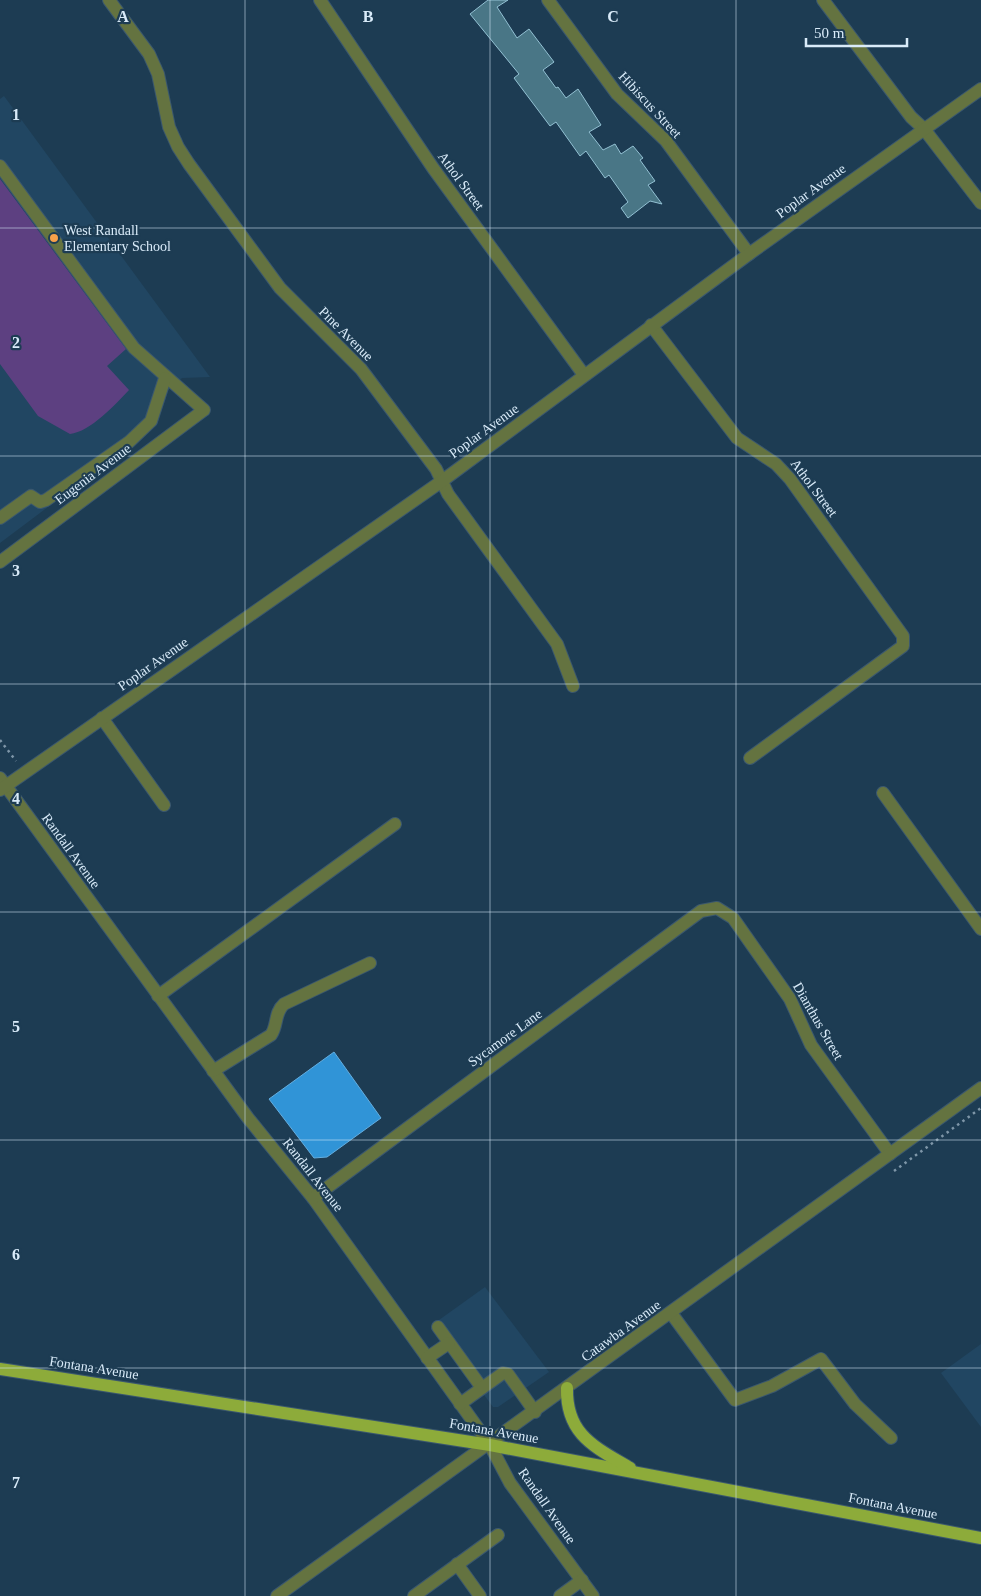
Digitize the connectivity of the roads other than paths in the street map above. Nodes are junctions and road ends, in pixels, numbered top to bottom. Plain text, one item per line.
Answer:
1 (109, 0) edge
2 (320, 0) edge
3 (548, 0) edge
4 (823, 0) edge
5 (981, 89) edge
6 (924, 129) junction
7 (0, 166) edge
8 (981, 203) edge
9 (749, 254) junction
10 (651, 325) junction
11 (584, 375) junction
12 (166, 378) junction
13 (442, 481) junction
14 (0, 518) edge
15 (0, 562) edge
16 (572, 686) dead end
17 (102, 718) junction
18 (750, 758) dead end
19 (2, 785) edge
20 (882, 793) dead end
21 (164, 805) dead end
22 (395, 824) dead end
23 (717, 908) joint
24 (981, 929) edge
25 (370, 963) dead end
26 (158, 996) junction
27 (213, 1071) junction
28 (981, 1088) edge
29 (890, 1154) junction
30 (313, 1198) junction
31 (671, 1313) junction
32 (438, 1328) dead end
33 (449, 1343) junction
34 (427, 1358) junction
35 (0, 1368) edge
36 (482, 1388) junction
37 (567, 1388) junction
38 (460, 1404) junction
39 (535, 1412) junction
40 (892, 1438) dead end
41 (490, 1444) junction
42 (637, 1472) junction
43 (498, 1535) dead end
44 (981, 1538) edge
45 (457, 1564) junction
46 (585, 1590) edge
47 (277, 1596) edge
48 (414, 1596) edge
49 (480, 1596) edge
50 (560, 1596) edge

1 - 13 street, Pine Avenue
2 - 11 street, Athol Street
3 - 9 street, Hibiscus Street
4 - 6 street
5 - 6 street, Poplar Avenue
6 - 8 street
6 - 9 street, Poplar Avenue
7 - 12 street
9 - 10 street, Poplar Avenue
10 - 11 street, Poplar Avenue
10 - 18 street, Athol Street
11 - 13 street, Poplar Avenue
12 - 14 street
12 - 15 street, Eugenia Avenue
13 - 16 street, Pine Avenue
13 - 17 street, Poplar Avenue
17 - 19 street, Poplar Avenue
17 - 21 street
19 - 26 street, Randall Avenue
20 - 24 street
22 - 26 street
23 - 29 street, Dianthus Street
23 - 30 street, Sycamore Lane
25 - 27 street
26 - 27 street, Randall Avenue
27 - 30 street, Randall Avenue
28 - 29 street, Catawba Avenue
29 - 31 street, Catawba Avenue
30 - 34 street, Randall Avenue
31 - 37 street, Catawba Avenue
31 - 40 street
32 - 33 street
33 - 34 street
33 - 36 street
34 - 38 street, Randall Avenue
35 - 41 main road, Fontana Avenue
36 - 38 street
36 - 39 street
37 - 39 street, Catawba Avenue
37 - 42 main road
38 - 41 street, Randall Avenue
39 - 41 street, Catawba Avenue
41 - 42 main road, Fontana Avenue
41 - 46 street, Randall Avenue
41 - 47 street, Catawba Avenue
42 - 44 main road, Fontana Avenue
43 - 45 street
45 - 48 street
45 - 49 street
46 - 50 street

